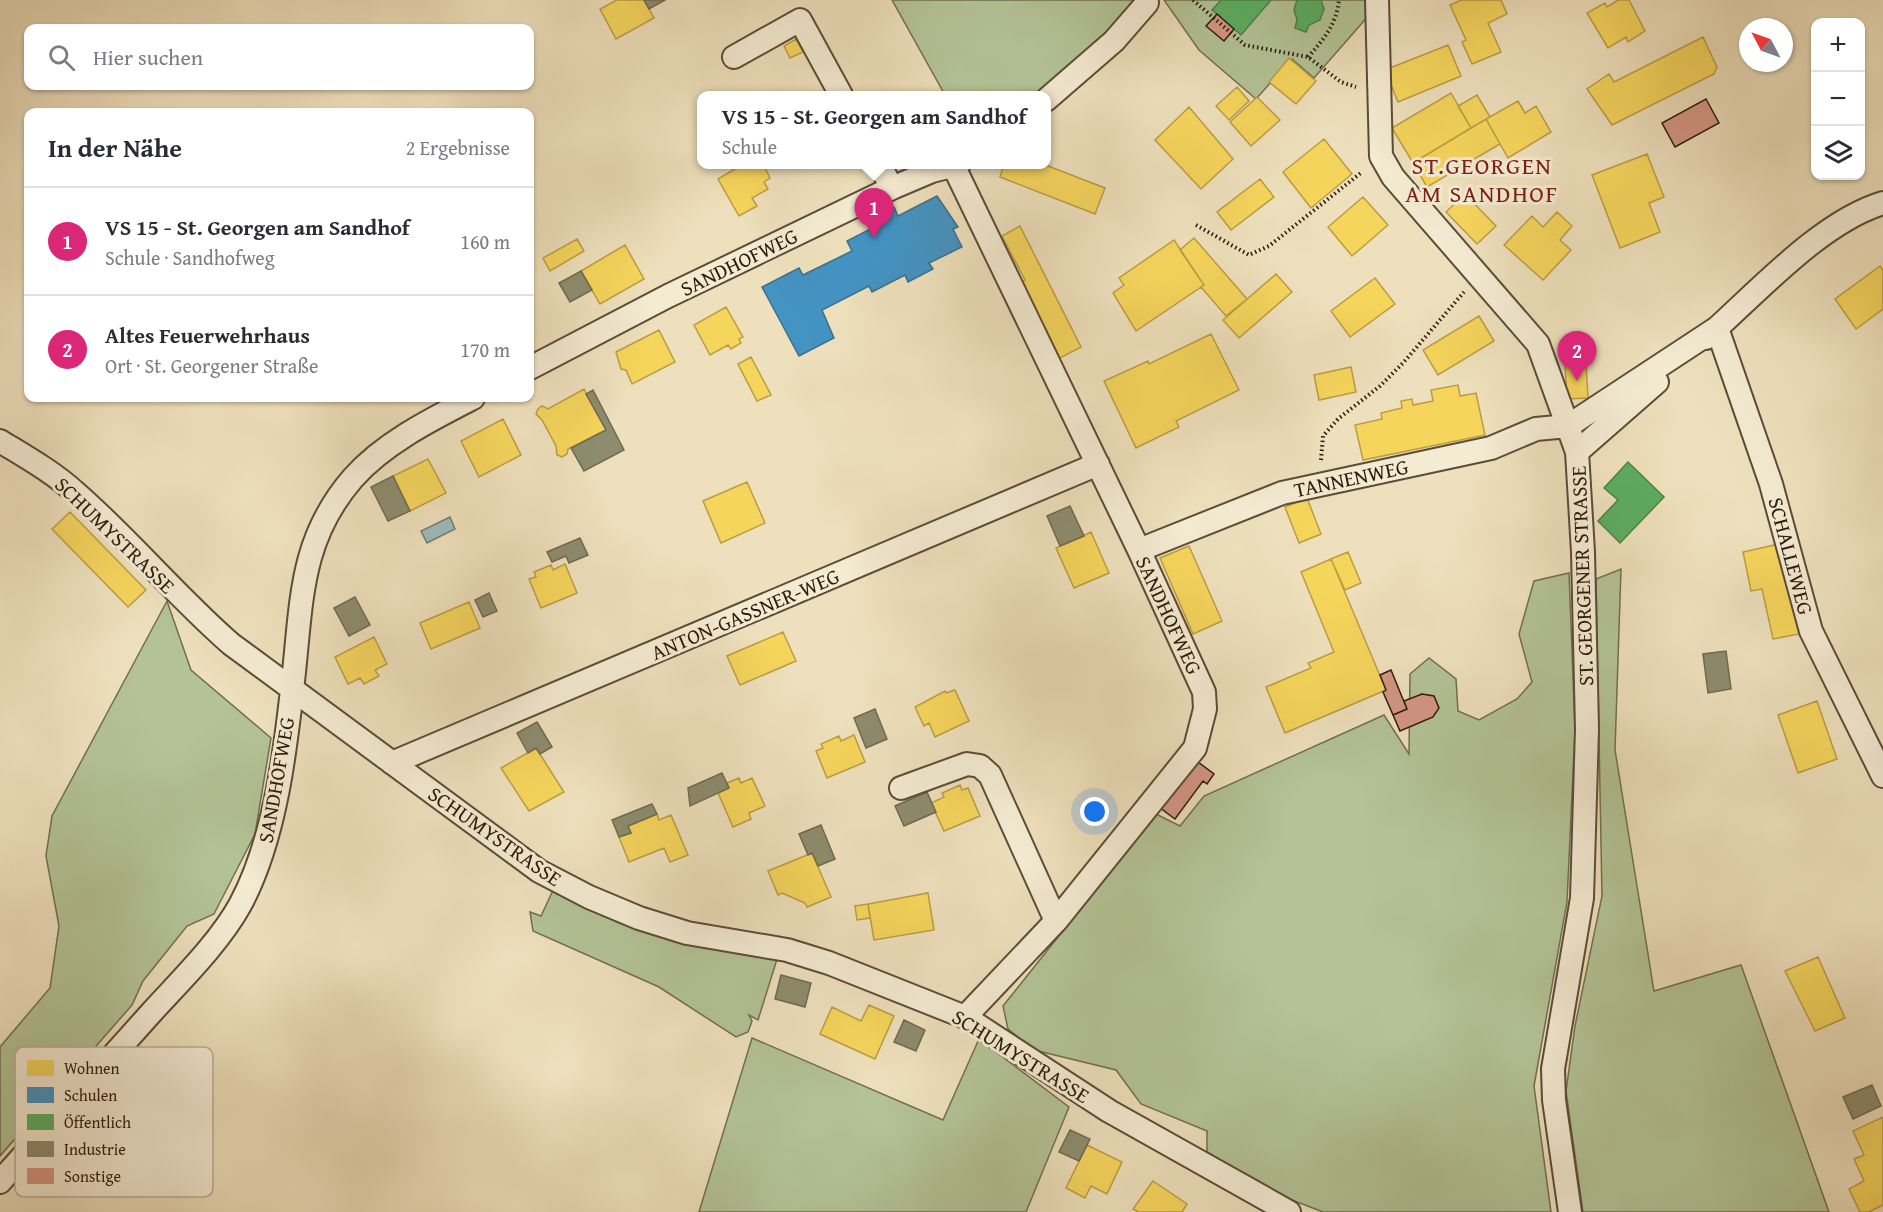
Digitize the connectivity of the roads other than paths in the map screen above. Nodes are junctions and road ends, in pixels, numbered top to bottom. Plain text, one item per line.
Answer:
1 (1377, 0) edge
2 (1148, 3) dead end
3 (734, 57) dead end
4 (839, 91) edge
5 (1051, 96) edge
6 (881, 169) edge
7 (942, 169) edge
8 (957, 169) edge
9 (892, 188) junction
10 (1883, 202) edge
11 (1718, 328) junction
12 (534, 366) edge
13 (465, 402) edge
14 (1568, 426) junction
15 (0, 441) edge
16 (1577, 452) junction
17 (1098, 464) junction
18 (1139, 550) junction
19 (292, 690) junction
20 (392, 764) junction
21 (1883, 776) edge
22 (901, 788) dead end
23 (1056, 921) junction
24 (965, 1017) junction
25 (121, 1047) edge
26 (15, 1165) edge
27 (0, 1182) edge
28 (1289, 1212) edge
29 (1570, 1212) edge

1 - 14 street, ST. GEORGENER STRASSE
2 - 5 street
3 - 4 street
6 - 9 street
7 - 9 street, SANDHOFWEG
8 - 17 street, SANDHOFWEG
9 - 12 street, SANDHOFWEG
10 - 11 street
11 - 14 street
11 - 16 street
11 - 21 street, SCHALLEWEG
13 - 19 street, SANDHOFWEG
14 - 16 street, ST. GEORGENER STRASSE
14 - 18 street, TANNENWEG
15 - 19 street, SCHUMYSTRASSE
16 - 29 street, ST. GEORGENER STRASSE
17 - 18 street, SANDHOFWEG
17 - 20 street, ANTON-GASSNER-WEG
18 - 23 street, SANDHOFWEG
19 - 20 street, SCHUMYSTRASSE
19 - 25 street, SANDHOFWEG
20 - 24 street, SCHUMYSTRASSE
22 - 23 street
23 - 24 street, SANDHOFWEG
24 - 28 street, SCHUMYSTRASSE
26 - 27 street, SANDHOFWEG

